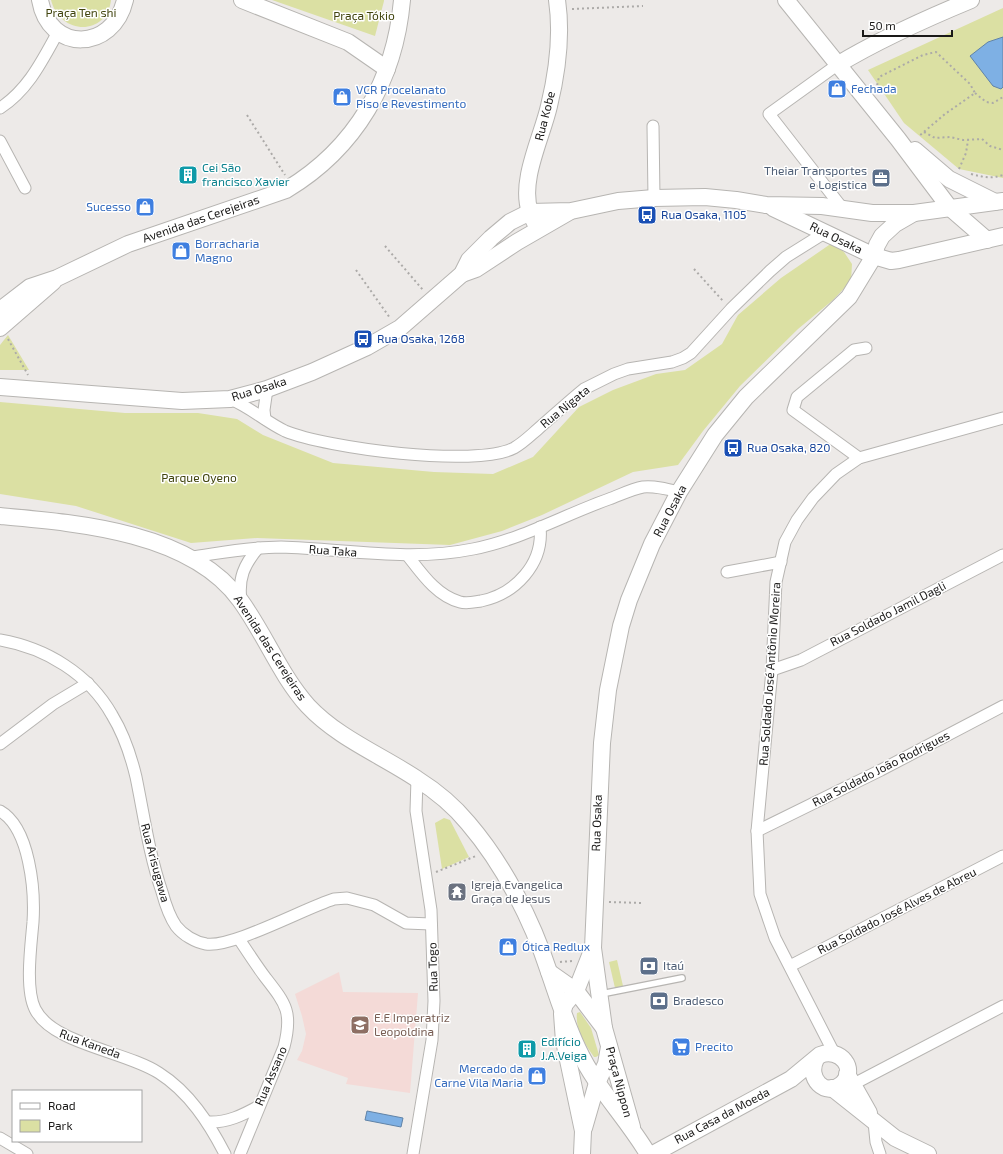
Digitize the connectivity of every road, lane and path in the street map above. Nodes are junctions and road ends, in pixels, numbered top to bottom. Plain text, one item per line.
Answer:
1 (40, 0) edge
2 (125, 0) edge
3 (242, 0) edge
4 (402, 0) edge
5 (786, 0) edge
6 (971, 0) edge
7 (558, 5) edge
8 (643, 6) dead end
9 (58, 32) junction
10 (837, 64) junction
11 (387, 69) junction
12 (975, 93) junction
13 (878, 94) dead end
14 (1003, 96) edge
15 (0, 108) edge
16 (247, 115) dead end
17 (653, 126) dead end
18 (924, 132) junction
19 (906, 137) junction
20 (916, 139) junction
21 (968, 140) junction
22 (0, 141) edge
23 (919, 143) dead end
24 (1003, 150) edge
25 (953, 167) dead end
26 (958, 170) junction
27 (1003, 175) edge
28 (292, 186) junction
29 (25, 188) dead end
30 (654, 198) junction
31 (999, 202) edge
32 (766, 205) junction
33 (949, 207) junction
34 (843, 209) junction
35 (571, 211) junction
36 (530, 212) junction
37 (914, 213) junction
38 (538, 229) junction
39 (826, 232) junction
40 (1003, 236) edge
41 (987, 240) junction
42 (385, 246) dead end
43 (874, 256) junction
44 (694, 269) dead end
45 (356, 270) dead end
46 (462, 274) junction
47 (57, 278) junction
48 (432, 300) junction
49 (731, 309) junction
50 (0, 310) edge
51 (397, 329) junction
52 (4, 333) edge
53 (866, 348) dead end
54 (28, 374) dead end
55 (0, 387) edge
56 (267, 388) junction
57 (230, 399) junction
58 (1003, 418) edge
59 (265, 419) junction
60 (859, 458) junction
61 (679, 492) junction
62 (0, 516) edge
63 (540, 527) junction
64 (258, 548) junction
65 (1003, 555) edge
66 (408, 556) junction
67 (191, 557) junction
68 (781, 562) junction
69 (728, 572) dead end
70 (241, 601) junction
71 (0, 640) edge
72 (772, 670) junction
73 (88, 683) junction
74 (1003, 706) edge
75 (0, 744) edge
76 (417, 779) junction
77 (0, 810) edge
78 (758, 831) junction
79 (489, 852) junction
80 (1003, 856) edge
81 (427, 875) junction
82 (594, 902) junction
83 (642, 903) dead end
84 (431, 924) junction
85 (239, 939) junction
86 (593, 948) junction
87 (575, 960) dead end
88 (546, 965) junction
89 (790, 966) junction
90 (682, 978) dead end
91 (576, 991) junction
92 (600, 994) junction
93 (1003, 1006) edge
94 (562, 1014) junction
95 (604, 1028) junction
96 (610, 1045) junction
97 (834, 1053) junction
98 (816, 1059) junction
99 (791, 1079) junction
100 (850, 1079) junction
101 (597, 1083) junction
102 (831, 1089) junction
103 (259, 1106) junction
104 (208, 1122) junction
105 (874, 1122) junction
106 (632, 1128) junction
107 (583, 1131) junction
108 (0, 1138) edge
109 (905, 1150) edge
110 (27, 1154) edge
111 (225, 1154) edge
112 (240, 1154) edge
113 (413, 1154) edge
114 (582, 1154) edge
115 (648, 1154) edge
116 (653, 1154) edge
117 (880, 1154) edge
118 (928, 1154) edge

1 - 9 main road
2 - 9 main road
3 - 11 main road
4 - 11 main road, Avenida das Cerejeiras
5 - 10 main road
6 - 10 main road
7 - 8 path
7 - 36 main road, Rua Kobe
9 - 15 street
10 - 19 main road
10 - 34 street
11 - 28 main road, Avenida das Cerejeiras
12 - 13 path
12 - 14 path
12 - 18 path
16 - 28 path
17 - 30 street
18 - 20 path
18 - 21 path
19 - 20 path
19 - 31 main road
19 - 33 main road
20 - 23 path
21 - 24 path
21 - 26 path
22 - 29 street
25 - 26 path
26 - 27 path
28 - 47 main road, Avenida das Cerejeiras
30 - 32 main road, Rua Osaka
30 - 35 main road, Rua Osaka
31 - 33 main road
32 - 34 main road, Rua Osaka
32 - 39 main road, Rua Osaka
33 - 37 main road
33 - 41 main road
34 - 37 main road, Rua Osaka
35 - 36 main road, Rua Osaka
35 - 38 main road, Rua Osaka
36 - 38 main road, Rua Kobe
36 - 46 main road, Rua Osaka
37 - 43 main road
38 - 46 main road, Rua Osaka
39 - 43 main road, Rua Osaka
39 - 49 street, Rua Nigata
40 - 41 main road
41 - 43 main road
42 - 48 path
43 - 61 main road, Rua Osaka
44 - 49 path
45 - 51 path
46 - 48 main road, Rua Osaka
47 - 50 main road, Avenida das Cerejeiras
47 - 52 main road, Avenida das Cerejeiras
48 - 51 main road, Rua Osaka
49 - 59 street, Rua Nigata
51 - 56 main road, Rua Osaka
52 - 54 path
53 - 60 street
55 - 57 main road, Rua Osaka
56 - 57 main road, Rua Osaka
56 - 59 street
57 - 59 street, Rua Nigata
58 - 60 street, Rua Soldado José Antônio Moreira
60 - 68 street, Rua Soldado José Antônio Moreira
61 - 63 street, Rua Taka
61 - 82 main road, Rua Osaka
62 - 67 main road, Avenida das Cerejeiras
63 - 66 street, Rua Taka
63 - 66 street
64 - 66 street, Rua Taka
64 - 67 street, Rua Taka
64 - 70 street
65 - 72 street, Rua Soldado Jamil Dagli
67 - 70 main road, Avenida das Cerejeiras
68 - 69 street
68 - 72 street, Rua Soldado José Antônio Moreira
70 - 76 main road, Avenida das Cerejeiras
71 - 73 street, Rua Arisugawa
72 - 78 street, Rua Soldado José Antônio Moreira
73 - 75 street
73 - 85 street, Rua Arisugawa
74 - 78 street, Rua Soldado João Rodrigues
76 - 79 main road, Avenida das Cerejeiras
76 - 81 street, Rua Togo
77 - 104 street, Rua Kaneda
78 - 89 street, Rua Soldado José Antônio Moreira
79 - 81 path
79 - 88 main road, Avenida das Cerejeiras
80 - 89 street, Rua Soldado José Alves de Abreu
81 - 84 street, Rua Togo
82 - 83 path
82 - 86 main road, Rua Osaka
84 - 85 street, Rua Arisugawa
84 - 113 street, Rua Togo
85 - 103 street, Rua Assano
86 - 91 main road
86 - 92 main road, Praça Nippon
87 - 88 path
88 - 91 main road, Praça Nippon
88 - 94 main road, Praça Nippon
89 - 97 street, Rua Soldado José Antônio Moreira
90 - 92 lane
91 - 94 main road
91 - 95 main road, Praça Nippon
92 - 95 main road, Praça Nippon
93 - 100 street
94 - 101 main road, Praça Nippon
94 - 107 main road, Praça Nippon
95 - 96 main road, Praça Nippon
96 - 101 main road
96 - 106 main road, Praça Nippon
97 - 98 main road
97 - 100 main road
98 - 99 main road, Rua Casa da Moeda
98 - 102 main road
99 - 102 main road
99 - 116 main road, Rua Casa da Moeda
100 - 102 main road
100 - 105 main road
101 - 106 main road, Praça Nippon
101 - 107 main road, Praça Nippon
102 - 105 main road
103 - 104 street
103 - 112 street, Rua Assano
104 - 111 street, Rua Kaneda
105 - 109 main road
105 - 117 street
106 - 115 main road
107 - 114 main road
108 - 110 street
109 - 118 main road

